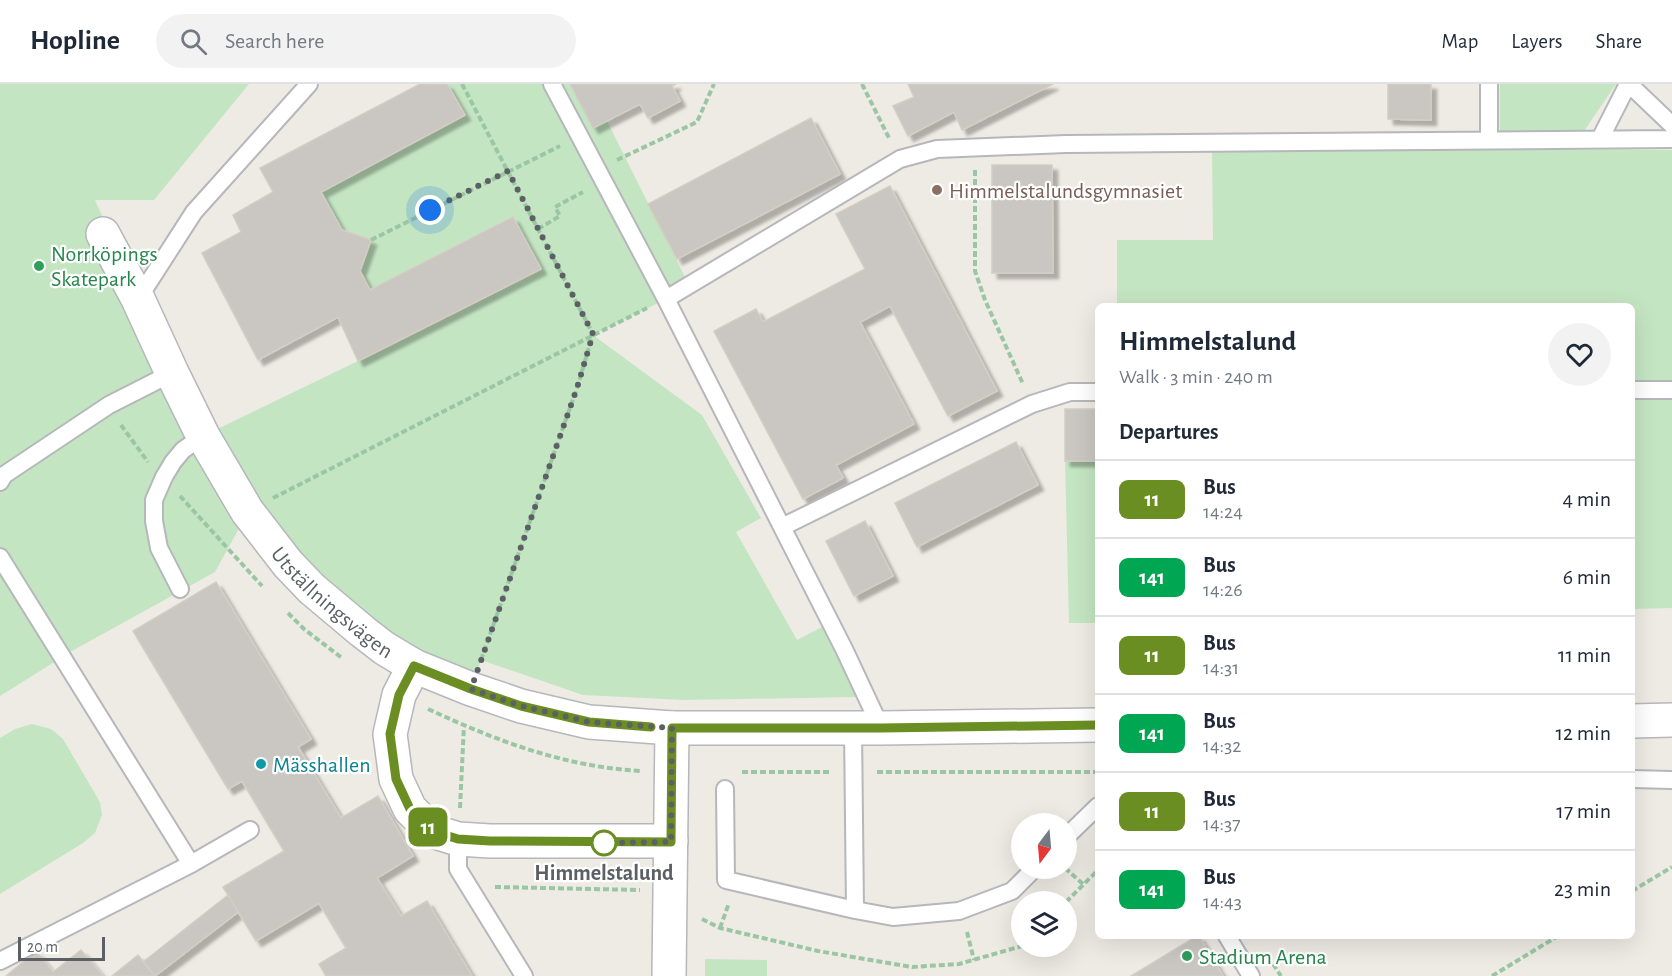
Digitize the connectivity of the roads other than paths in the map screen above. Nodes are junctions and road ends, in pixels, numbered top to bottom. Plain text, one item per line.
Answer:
1 (309, 84) edge
2 (552, 84) edge
3 (1489, 84) edge
4 (1628, 84) edge
5 (1672, 125) edge
6 (1600, 139) junction
7 (1672, 139) edge
8 (1489, 140) junction
9 (103, 234) dead end
10 (138, 299) junction
11 (666, 299) junction
12 (172, 373) junction
13 (1635, 390) edge
14 (1672, 390) edge
15 (1095, 392) edge
16 (203, 436) junction
17 (0, 482) edge
18 (782, 527) junction
19 (0, 556) edge
20 (180, 589) dead end
21 (414, 666) junction
22 (1635, 720) edge
23 (1672, 720) edge
24 (1095, 725) edge
25 (672, 728) junction
26 (867, 728) junction
27 (1635, 779) edge
28 (1672, 780) edge
29 (725, 789) dead end
30 (1095, 809) edge
31 (1077, 826) edge
32 (250, 830) dead end
33 (458, 839) junction
34 (671, 842) junction
35 (191, 864) junction
36 (1024, 879) edge
37 (855, 910) junction
38 (1229, 939) edge
39 (0, 961) edge
40 (524, 976) edge
41 (669, 976) edge
42 (1251, 976) edge

1 - 10 lane
2 - 11 lane
3 - 8 lane
4 - 5 lane
4 - 6 lane
6 - 7 lane
6 - 8 lane
8 - 11 lane
9 - 10 street, Utställningsvägen
10 - 12 street, Utställningsvägen
11 - 18 lane
12 - 16 street, Utställningsvägen
12 - 17 lane
13 - 14 lane
15 - 18 lane
16 - 20 lane
16 - 21 street, Utställningsvägen
18 - 26 lane
19 - 35 lane
21 - 25 street, Utställningsvägen
21 - 33 street
22 - 23 street
24 - 26 street, Utställningsvägen
25 - 26 street, Utställningsvägen
25 - 34 street
26 - 37 lane
27 - 28 lane
29 - 37 lane
30 - 31 lane
32 - 35 lane
33 - 34 street
33 - 40 lane
34 - 41 street
35 - 39 lane
36 - 37 lane
38 - 42 lane

